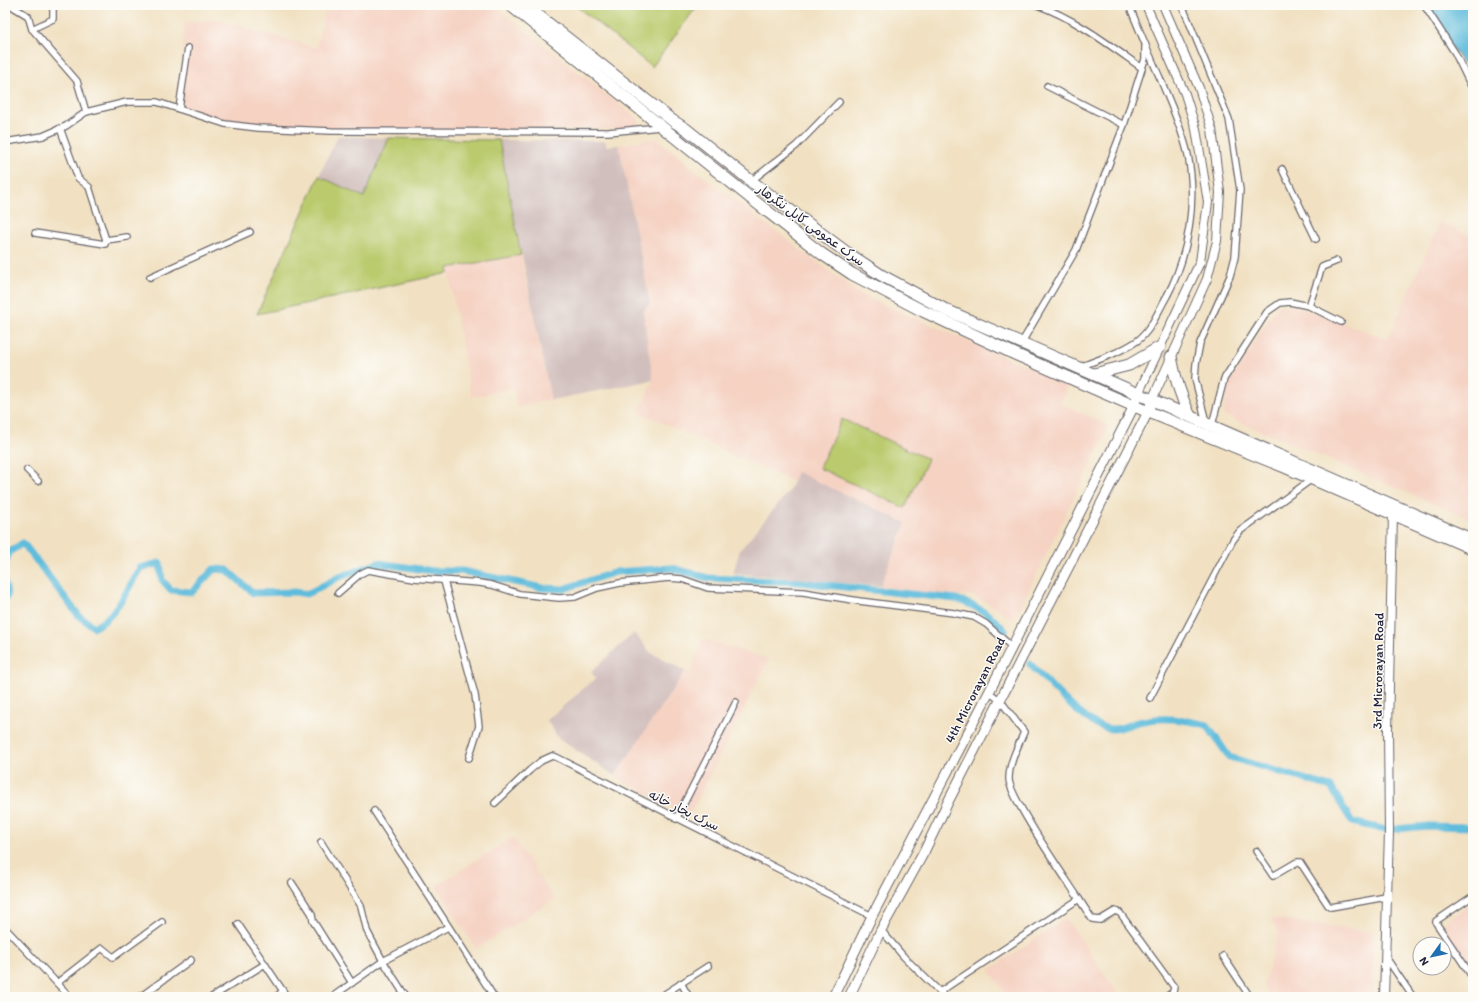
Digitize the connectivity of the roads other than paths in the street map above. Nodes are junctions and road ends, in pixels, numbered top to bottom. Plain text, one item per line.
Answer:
1 (53, 5) edge
2 (510, 5) edge
3 (526, 5) edge
4 (1037, 5) edge
5 (1129, 5) edge
6 (1146, 5) edge
7 (1163, 5) edge
8 (1182, 5) edge
9 (1424, 5) edge
10 (13, 6) edge
11 (32, 29) junction
12 (1145, 43) junction
13 (188, 48) dead end
14 (1142, 68) junction
15 (1048, 86) dead end
16 (1473, 90) edge
17 (839, 102) dead end
18 (179, 109) junction
19 (86, 112) junction
20 (673, 121) junction
21 (1124, 126) junction
22 (662, 127) junction
23 (60, 128) junction
24 (5, 142) edge
25 (1282, 168) dead end
26 (751, 181) junction
27 (250, 232) dead end
28 (35, 233) dead end
29 (127, 237) dead end
30 (1316, 239) dead end
31 (106, 240) junction
32 (1337, 261) dead end
33 (150, 278) dead end
34 (1309, 306) junction
35 (1341, 322) dead end
36 (1022, 342) junction
37 (1160, 347) junction
38 (1171, 357) junction
39 (1078, 367) junction
40 (1094, 374) junction
41 (1138, 394) junction
42 (1152, 400) junction
43 (1134, 406) junction
44 (1148, 412) junction
45 (1190, 416) junction
46 (1209, 424) junction
47 (27, 470) dead end
48 (1312, 479) junction
49 (38, 481) dead end
50 (1393, 515) junction
51 (1473, 540) edge
52 (1473, 549) edge
53 (444, 581) junction
54 (338, 593) dead end
55 (1011, 646) junction
56 (988, 692) junction
57 (1150, 698) dead end
58 (1000, 700) junction
59 (736, 702) dead end
60 (469, 758) dead end
61 (496, 803) dead end
62 (374, 811) dead end
63 (676, 819) junction
64 (321, 842) dead end
65 (1256, 851) dead end
66 (292, 882) dead end
67 (1473, 896) edge
68 (1386, 897) junction
69 (1079, 899) junction
70 (872, 916) junction
71 (162, 922) dead end
72 (238, 924) dead end
73 (448, 927) junction
74 (5, 928) edge
75 (881, 930) junction
76 (1223, 956) dead end
77 (1385, 956) junction
78 (191, 960) dead end
79 (383, 961) junction
80 (265, 964) junction
81 (708, 966) dead end
82 (1473, 978) edge
83 (57, 982) junction
84 (352, 983) junction
85 (682, 983) junction
86 (283, 991) junction
87 (941, 991) junction
88 (70, 997) edge
89 (140, 997) edge
90 (212, 997) edge
91 (276, 997) edge
92 (287, 997) edge
93 (332, 997) edge
94 (406, 997) edge
95 (494, 997) edge
96 (660, 997) edge
97 (689, 997) edge
98 (833, 997) edge
99 (849, 997) edge
100 (945, 997) edge
101 (1166, 997) edge
102 (1250, 997) edge
103 (1384, 997) edge
104 (1413, 997) edge

1 - 11 street
2 - 22 highway, سرک عمومی کابل ننگرهار
3 - 20 highway
4 - 14 street
5 - 12 street
6 - 37 main road
7 - 38 main road
8 - 46 street
9 - 16 street
10 - 11 street
11 - 19 street
12 - 14 street
12 - 39 street
13 - 18 street
14 - 21 street
15 - 21 street
17 - 26 street
18 - 19 street
18 - 22 street
19 - 23 street
20 - 22 street
20 - 26 highway
21 - 36 street
22 - 43 highway, سرک عمومی کابل ننگرهار
23 - 24 street
23 - 31 street
25 - 30 street
26 - 36 highway
27 - 33 street
28 - 31 street
29 - 31 street
32 - 34 street
34 - 35 street
34 - 46 street
36 - 39 highway
37 - 40 highway
37 - 41 main road
38 - 42 main road
38 - 45 highway
39 - 40 highway
40 - 41 highway
41 - 42 highway
41 - 43 main road, 4th Microrayan Road
42 - 44 main road, 4th Microrayan Road
42 - 45 highway
43 - 44 highway, سرک عمومی کابل ننگرهار
43 - 55 main road, 4th Microrayan Road
44 - 48 highway, سرک عمومی کابل ننگرهار
44 - 58 main road, 4th Microrayan Road
45 - 46 highway
46 - 51 highway
47 - 49 street
48 - 50 highway, سرک عمومی کابل ننگرهار
48 - 57 street
50 - 52 highway, سرک عمومی کابل ننگرهار
50 - 68 main road, 3rd Microrayan Road
53 - 54 street
53 - 55 street
53 - 60 street
55 - 56 main road, 4th Microrayan Road
56 - 58 street
56 - 70 main road, 4th Microrayan Road
58 - 69 street
58 - 75 main road, 4th Microrayan Road
59 - 63 street
61 - 63 street, سرک بخار خانه
62 - 73 street
63 - 70 street, سرک بخار خانه
64 - 79 street
65 - 68 street
66 - 84 street
67 - 82 street
68 - 77 main road, 3rd Microrayan Road
69 - 87 street
69 - 101 street
70 - 98 main road, 4th Microrayan Road
71 - 83 street
72 - 80 street
73 - 79 street
73 - 95 street
74 - 83 street
75 - 87 street
75 - 99 main road, 4th Microrayan Road
76 - 102 street
77 - 103 main road, 3rd Microrayan Road
77 - 104 street
78 - 89 street
79 - 84 street
79 - 94 street
80 - 86 street
80 - 90 street
81 - 85 street
83 - 88 street
84 - 93 street
85 - 96 street
85 - 97 street
86 - 91 street
86 - 92 street
87 - 100 street

